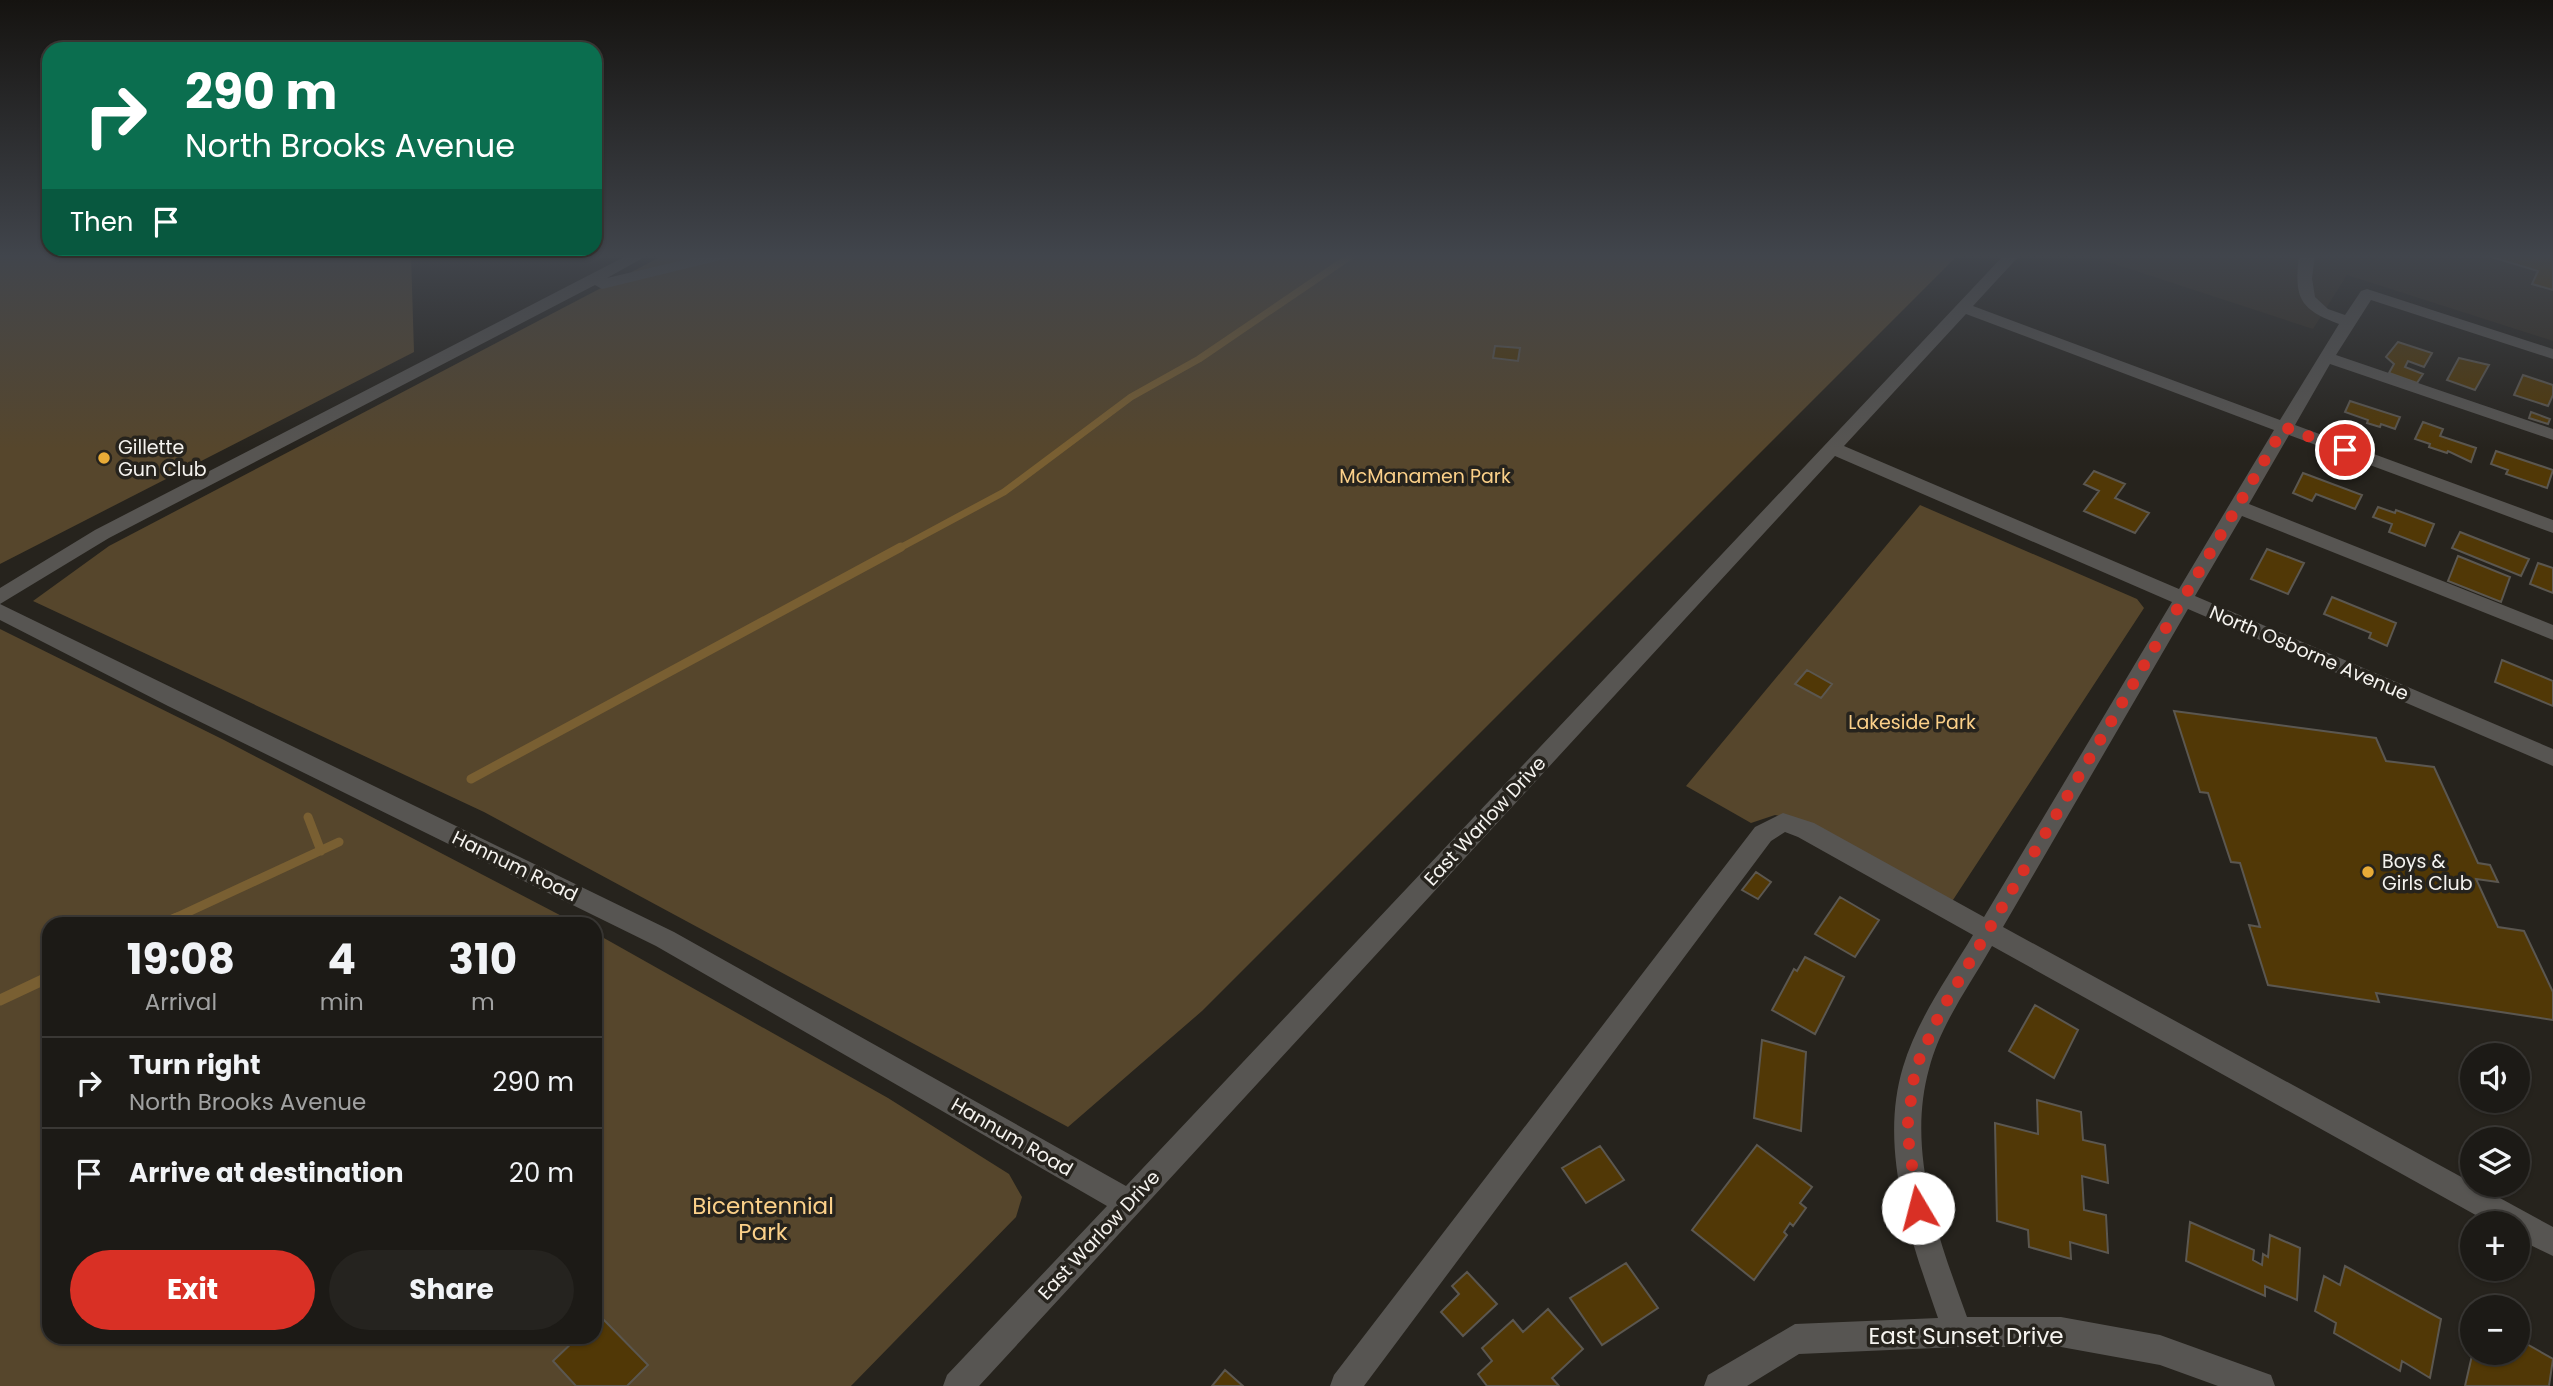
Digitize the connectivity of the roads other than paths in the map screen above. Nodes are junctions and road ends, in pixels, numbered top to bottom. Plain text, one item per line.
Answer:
1 (514, 320) edge
2 (1952, 320) edge
3 (1995, 320) edge
4 (2342, 320) edge
5 (2447, 320) edge
6 (2348, 322) joint
7 (2553, 354) edge
8 (2326, 357) junction
9 (2284, 427) junction
10 (2553, 435) edge
11 (1833, 448) junction
12 (2238, 507) junction
13 (2553, 527) edge
14 (0, 597) edge
15 (2185, 599) junction
16 (0, 611) edge
17 (2553, 633) edge
18 (2553, 758) edge
19 (1988, 932) junction
20 (1129, 1203) junction
21 (2553, 1242) edge
22 (1958, 1332) junction
23 (958, 1386) edge
24 (1345, 1386) edge
25 (1718, 1386) edge
26 (2260, 1386) edge

1 - 14 street
2 - 11 street, East Warlow Drive
3 - 9 street
4 - 6 street
5 - 7 street
6 - 8 street
8 - 9 street
8 - 10 street
9 - 12 street
9 - 13 street
11 - 15 street, North Osborne Avenue
11 - 20 street, East Warlow Drive
12 - 15 street
12 - 17 street
15 - 18 street, North Osborne Avenue
15 - 19 street
16 - 20 street, Hannum Road
19 - 21 street
19 - 22 street
19 - 24 street
20 - 23 street, East Warlow Drive
22 - 25 street, East Sunset Drive
22 - 26 street, East Sunset Drive

